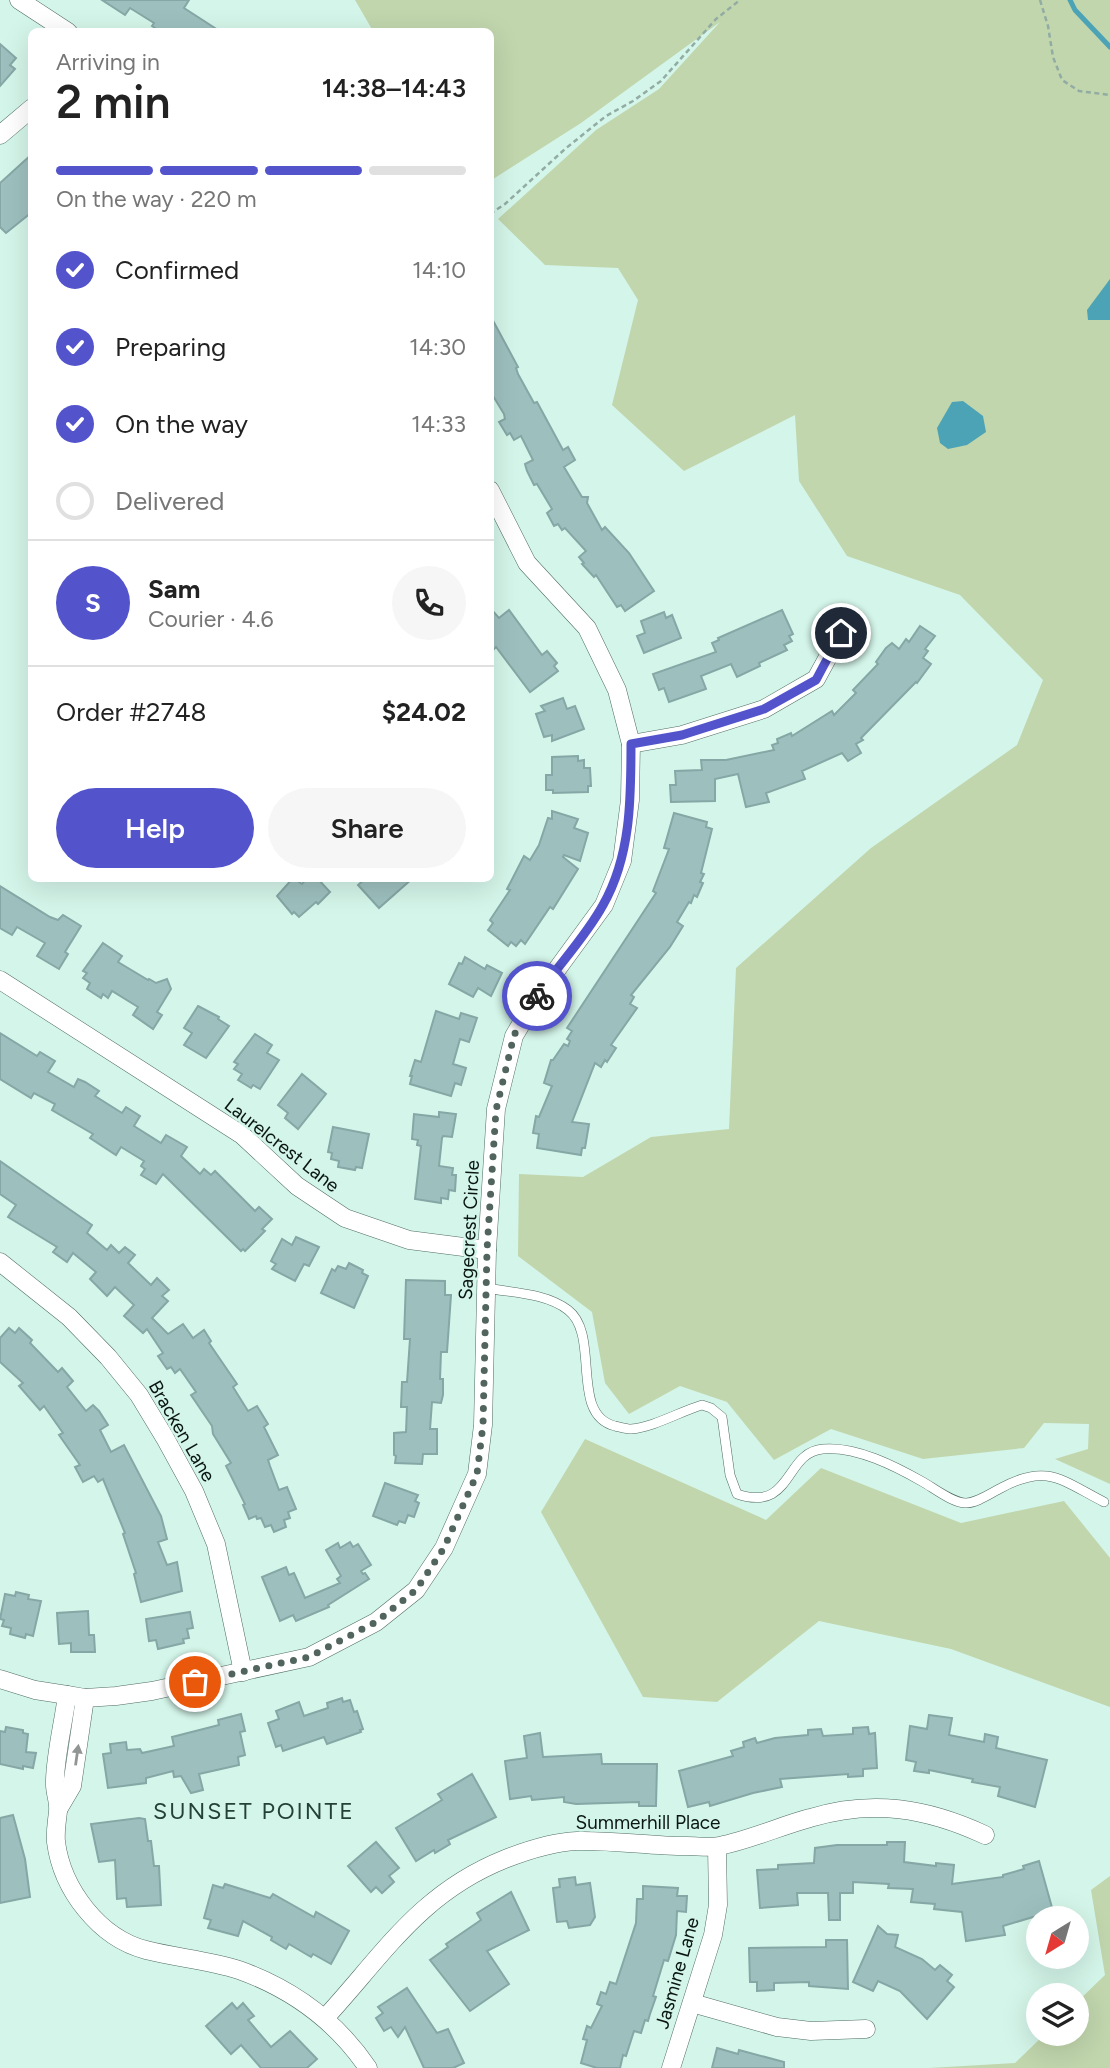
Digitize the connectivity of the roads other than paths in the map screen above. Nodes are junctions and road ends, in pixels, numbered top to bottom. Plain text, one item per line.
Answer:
1 (19, 0) edge
2 (62, 28) edge
3 (28, 110) edge
4 (0, 135) edge
5 (494, 498) edge
6 (841, 633) dead end
7 (631, 744) junction
8 (0, 980) edge
9 (487, 1250) junction
10 (0, 1262) edge
11 (486, 1288) junction
12 (1104, 1502) dead end
13 (243, 1672) junction
14 (0, 1679) edge
15 (76, 1696) junction
16 (985, 1835) dead end
17 (717, 1847) junction
18 (692, 2003) junction
19 (325, 2018) junction
20 (866, 2029) dead end
21 (368, 2068) edge
22 (671, 2068) edge

1 - 2 street
3 - 4 street
5 - 7 street, Sagecrest Circle
6 - 7 street
7 - 9 street, Sagecrest Circle
8 - 9 street, Laurelcrest Lane
9 - 11 street, Sagecrest Circle
10 - 13 street, Bracken Lane
11 - 12 lane
11 - 13 street, Sagecrest Circle
13 - 15 street, Sagecrest Circle
14 - 15 street, Sagecrest Circle
15 - 19 street
16 - 17 street, Summerhill Place
17 - 18 street, Jasmine Lane
17 - 19 street, Summerhill Place
18 - 20 street
18 - 22 street, Jasmine Lane
19 - 21 street

